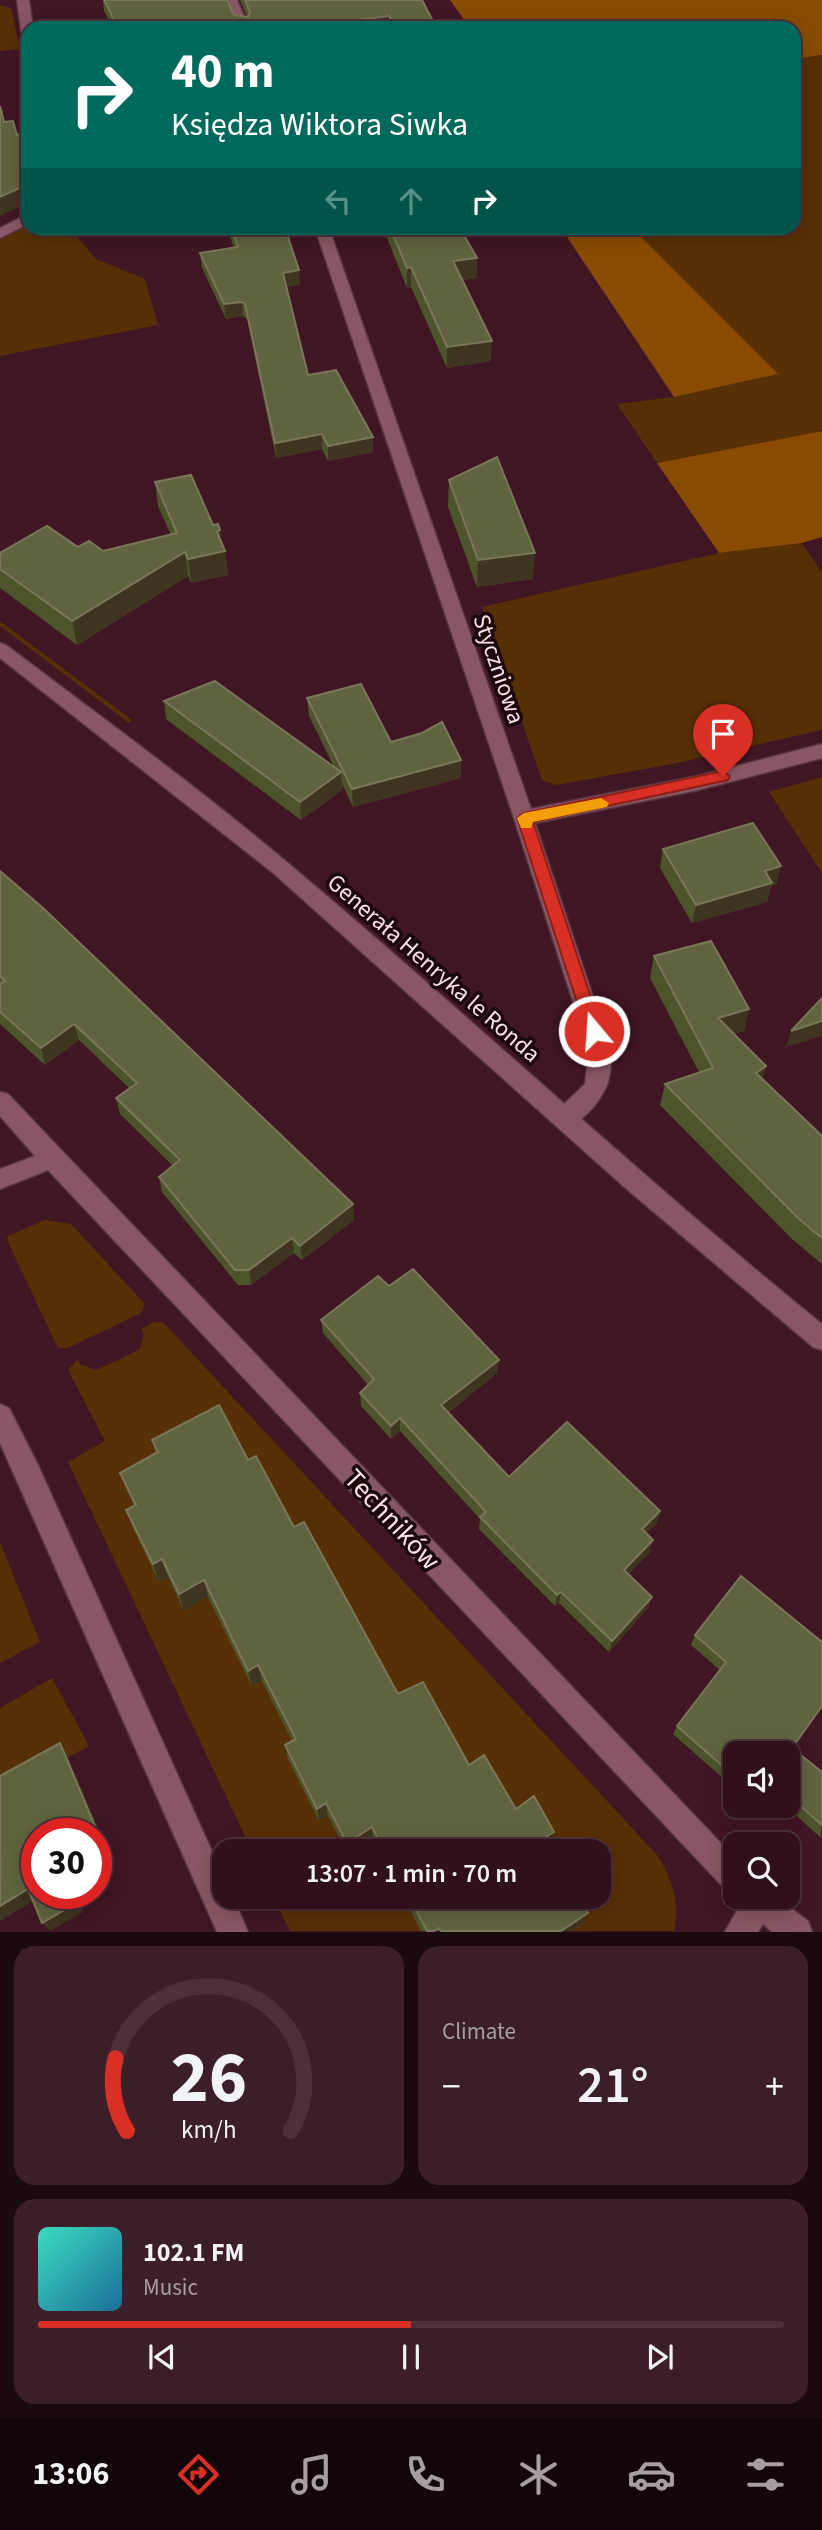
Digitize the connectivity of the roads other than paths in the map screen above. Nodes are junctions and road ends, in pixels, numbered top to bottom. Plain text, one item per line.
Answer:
1 (23, 0) edge
2 (231, 0) edge
3 (26, 21) edge
4 (240, 21) edge
5 (21, 222) edge
6 (0, 234) edge
7 (324, 235) edge
8 (0, 649) edge
9 (822, 751) edge
10 (524, 818) junction
11 (0, 1101) edge
12 (565, 1118) junction
13 (52, 1159) junction
14 (0, 1179) edge
15 (822, 1339) edge
16 (0, 1416) edge
17 (723, 1866) edge
18 (751, 1909) edge
19 (766, 1909) edge
20 (233, 1931) edge
21 (740, 1931) edge
22 (797, 1931) edge

1 - 3 street
2 - 4 street
5 - 6 street
7 - 10 street, Styczniowa
8 - 12 street, Generała Henryka le Ronda
9 - 10 street
10 - 12 street, Styczniowa
11 - 13 street, Techników
12 - 15 street, Generała Henryka le Ronda
13 - 14 street
13 - 17 street, Techników
16 - 20 street
18 - 21 street
19 - 22 street

